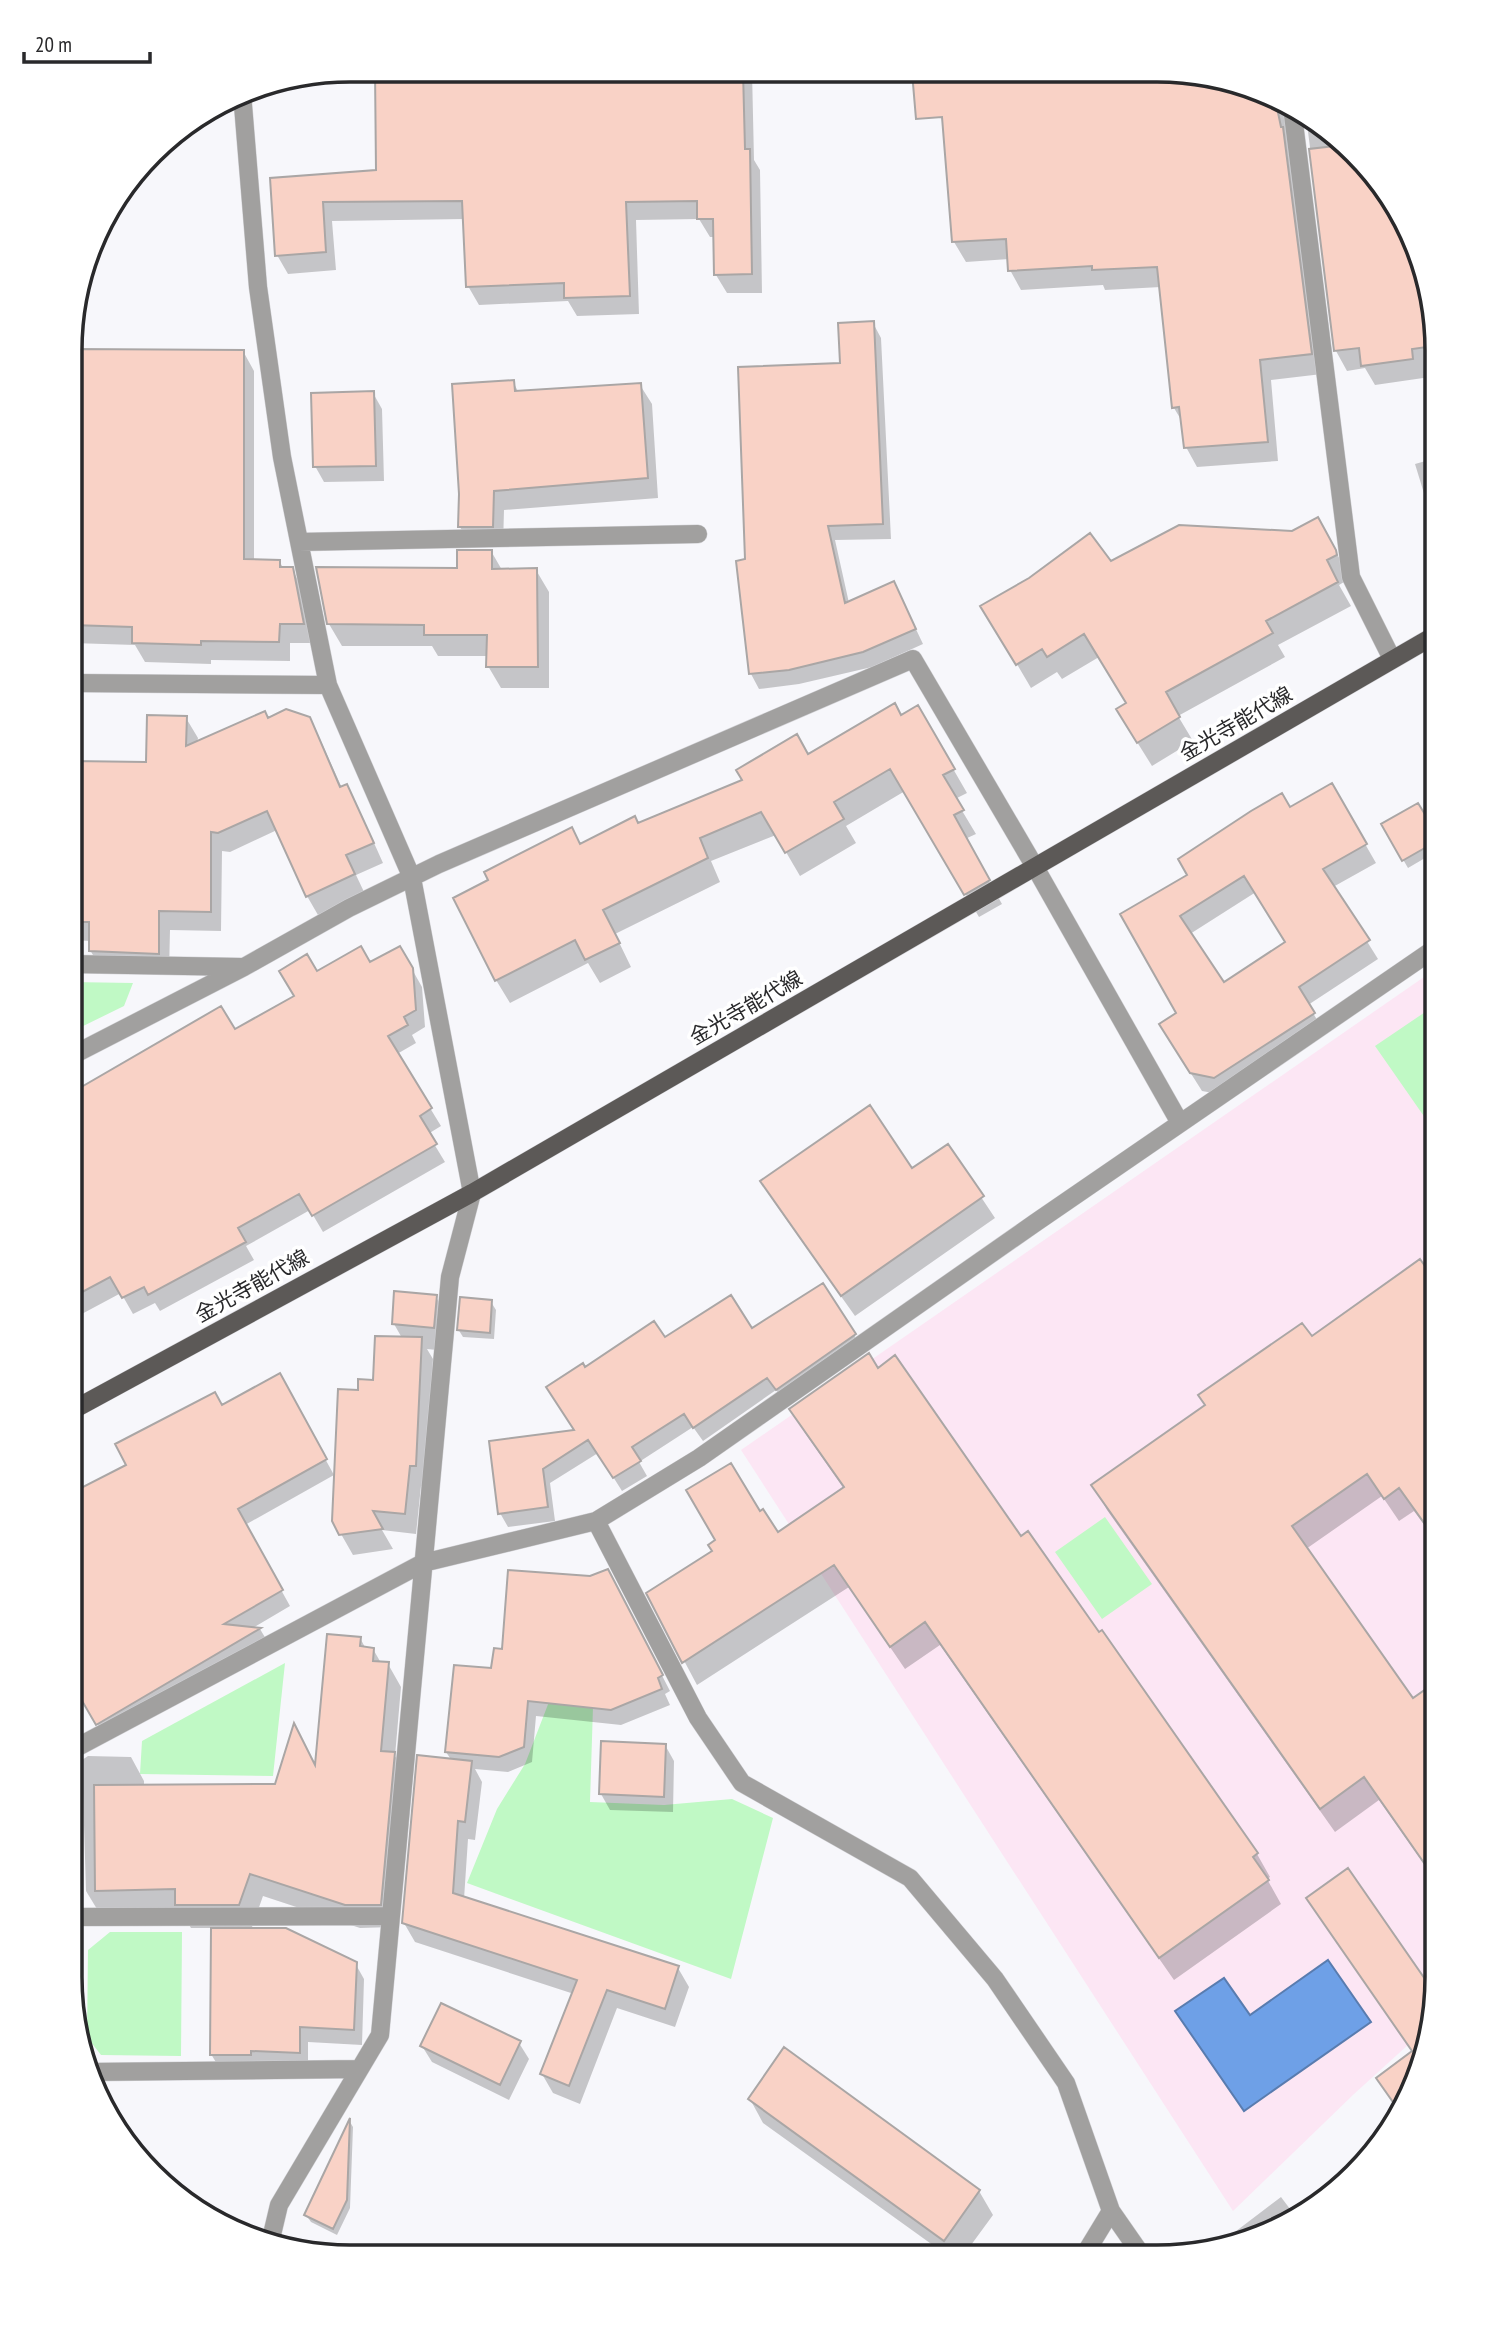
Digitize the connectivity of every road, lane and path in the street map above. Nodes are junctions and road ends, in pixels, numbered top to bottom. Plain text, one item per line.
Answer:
1 (243, 105) edge
2 (1294, 120) edge
3 (698, 534) dead end
4 (299, 542) junction
5 (1425, 641) edge
6 (1392, 659) junction
7 (82, 683) edge
8 (328, 685) junction
9 (1035, 867) junction
10 (412, 878) junction
11 (1425, 955) edge
12 (82, 964) edge
13 (244, 967) junction
14 (82, 1050) edge
15 (1180, 1124) junction
16 (472, 1193) junction
17 (82, 1405) edge
18 (596, 1521) junction
19 (423, 1563) junction
20 (82, 1745) edge
21 (390, 1916) junction
22 (82, 1917) edge
23 (359, 2070) junction
24 (100, 2072) edge
25 (1111, 2211) junction
26 (272, 2233) edge
27 (1090, 2245) edge
28 (1135, 2245) edge

1 - 4 street
2 - 6 street
3 - 4 street
4 - 8 street
5 - 6 main road, 金光寺能代線
6 - 9 main road, 金光寺能代線
7 - 8 street
8 - 10 street
9 - 10 street
9 - 15 street
9 - 16 main road, 金光寺能代線
10 - 13 street
10 - 16 street
11 - 15 street
12 - 13 street
13 - 14 street
15 - 18 street
16 - 17 main road, 金光寺能代線
16 - 19 street
18 - 19 street
18 - 25 street
19 - 20 street
19 - 21 street
21 - 22 street
21 - 23 street
23 - 24 street
23 - 26 street
25 - 27 street
25 - 28 street

